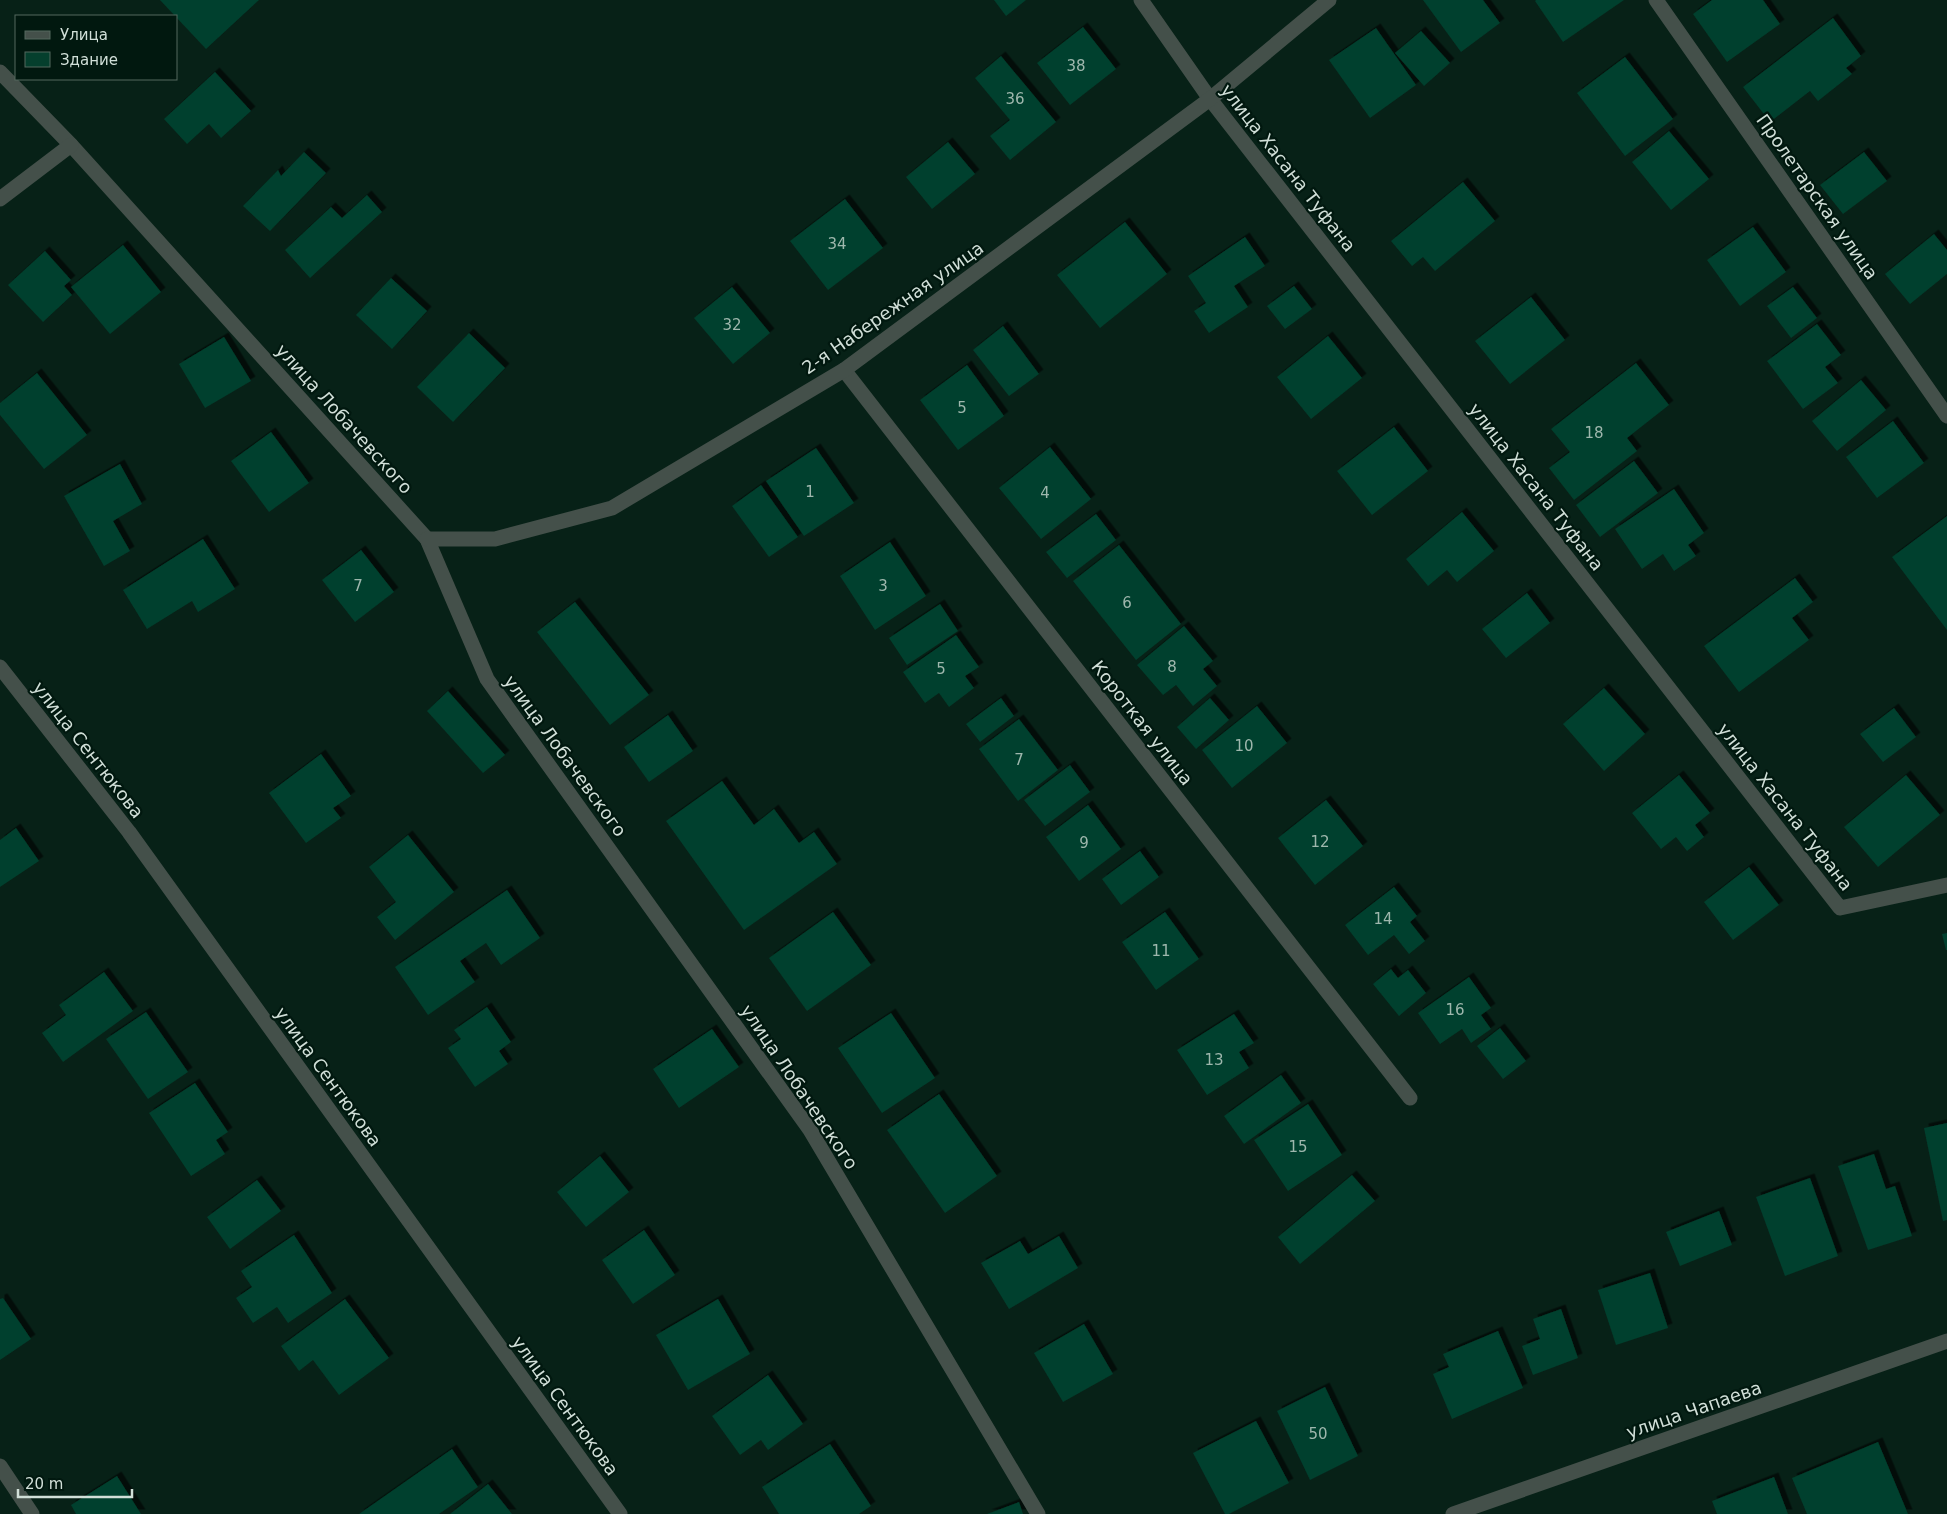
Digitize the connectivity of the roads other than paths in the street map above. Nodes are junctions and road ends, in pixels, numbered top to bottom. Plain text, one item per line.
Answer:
1 (1141, 0) edge
2 (1329, 0) edge
3 (1656, 0) edge
4 (0, 72) edge
5 (1210, 99) junction
6 (71, 145) junction
7 (0, 199) edge
8 (844, 370) junction
9 (1947, 416) edge
10 (427, 538) junction
11 (0, 667) edge
12 (1947, 885) edge
13 (1410, 1098) dead end
14 (1947, 1341) edge
15 (0, 1466) edge
16 (32, 1514) edge
17 (620, 1514) edge
18 (1038, 1514) edge
19 (1453, 1514) edge

1 - 5 street, улица Хасана Туфана
2 - 5 street, 2-я Набережная улица
3 - 9 street, Пролетарская улица
4 - 6 street, улица Лобачевского
5 - 8 street, 2-я Набережная улица
5 - 12 street, улица Хасана Туфана
6 - 7 street
6 - 10 street, улица Лобачевского
8 - 10 street, 2-я Набережная улица
8 - 13 street, Короткая улица
10 - 18 street, улица Лобачевского
11 - 17 street, улица Сентюкова
14 - 19 street, улица Чапаева
15 - 16 street

